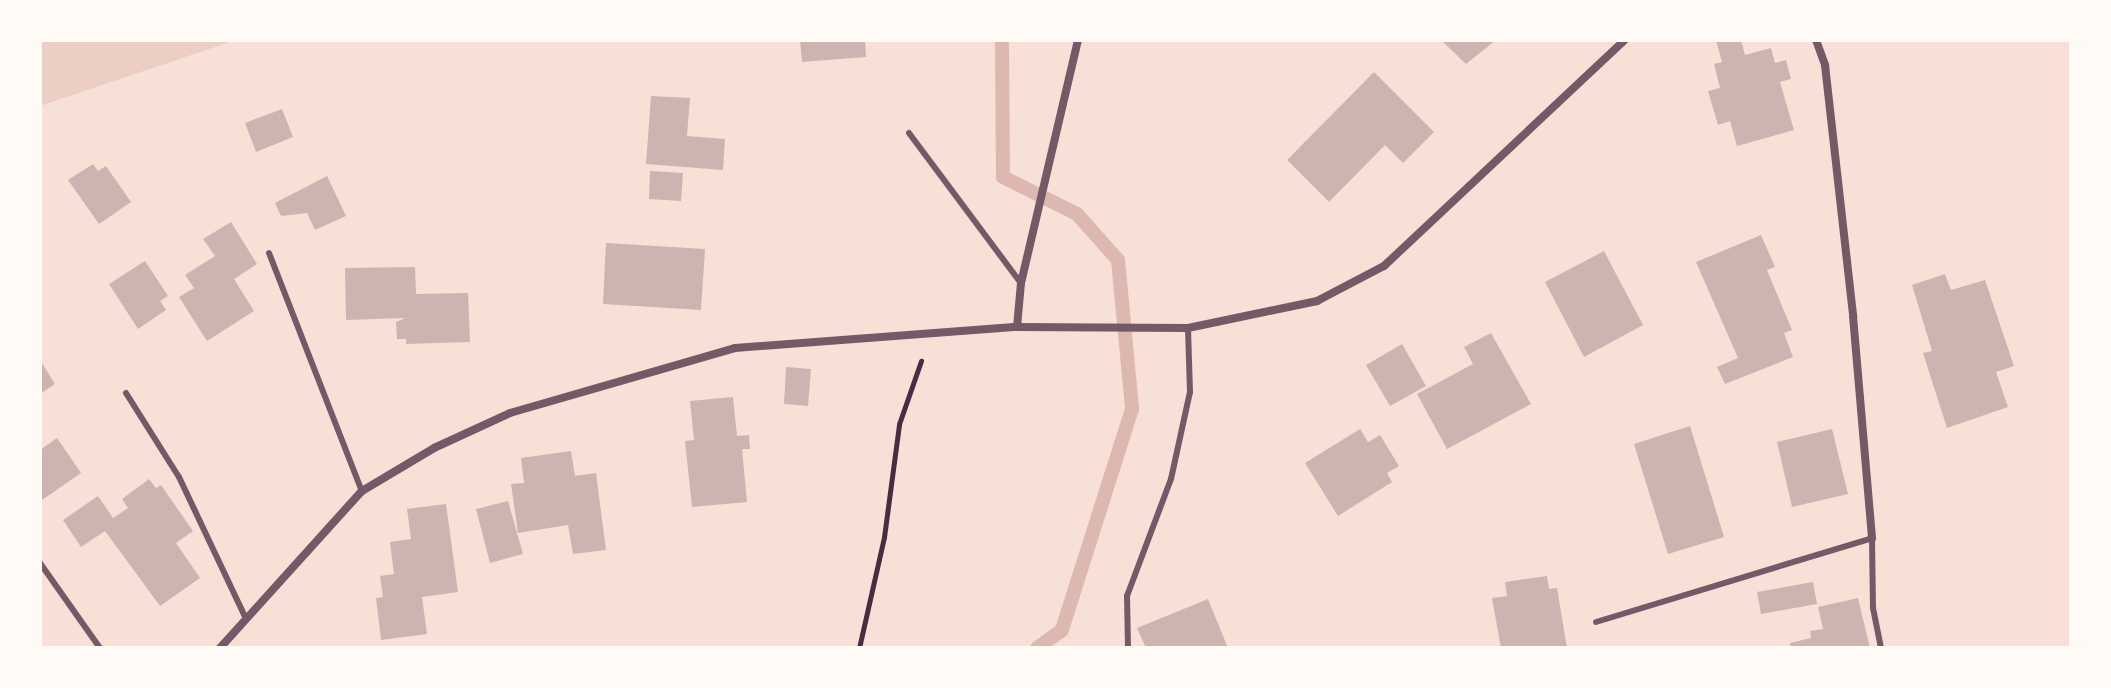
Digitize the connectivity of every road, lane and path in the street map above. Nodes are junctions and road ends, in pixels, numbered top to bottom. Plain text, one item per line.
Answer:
1 (1078, 40) edge
2 (1625, 40) edge
3 (1816, 40) edge
4 (909, 133) dead end
5 (269, 253) dead end
6 (1021, 283) junction
7 (1017, 327) junction
8 (1188, 328) junction
9 (932, 331) junction
10 (126, 393) dead end
11 (362, 491) junction
12 (1872, 538) junction
13 (40, 563) edge
14 (246, 619) junction
15 (1596, 622) dead end
16 (100, 648) edge
17 (220, 648) edge
18 (859, 648) edge
19 (1128, 648) edge
20 (1881, 648) edge

1 - 6 street
2 - 8 street
3 - 12 street
4 - 6 lane
5 - 11 lane
6 - 7 street
7 - 8 street
7 - 9 street
8 - 19 lane
9 - 11 street
9 - 18 path
10 - 14 lane
11 - 14 street
12 - 15 lane
12 - 20 lane
13 - 16 lane
14 - 17 street

